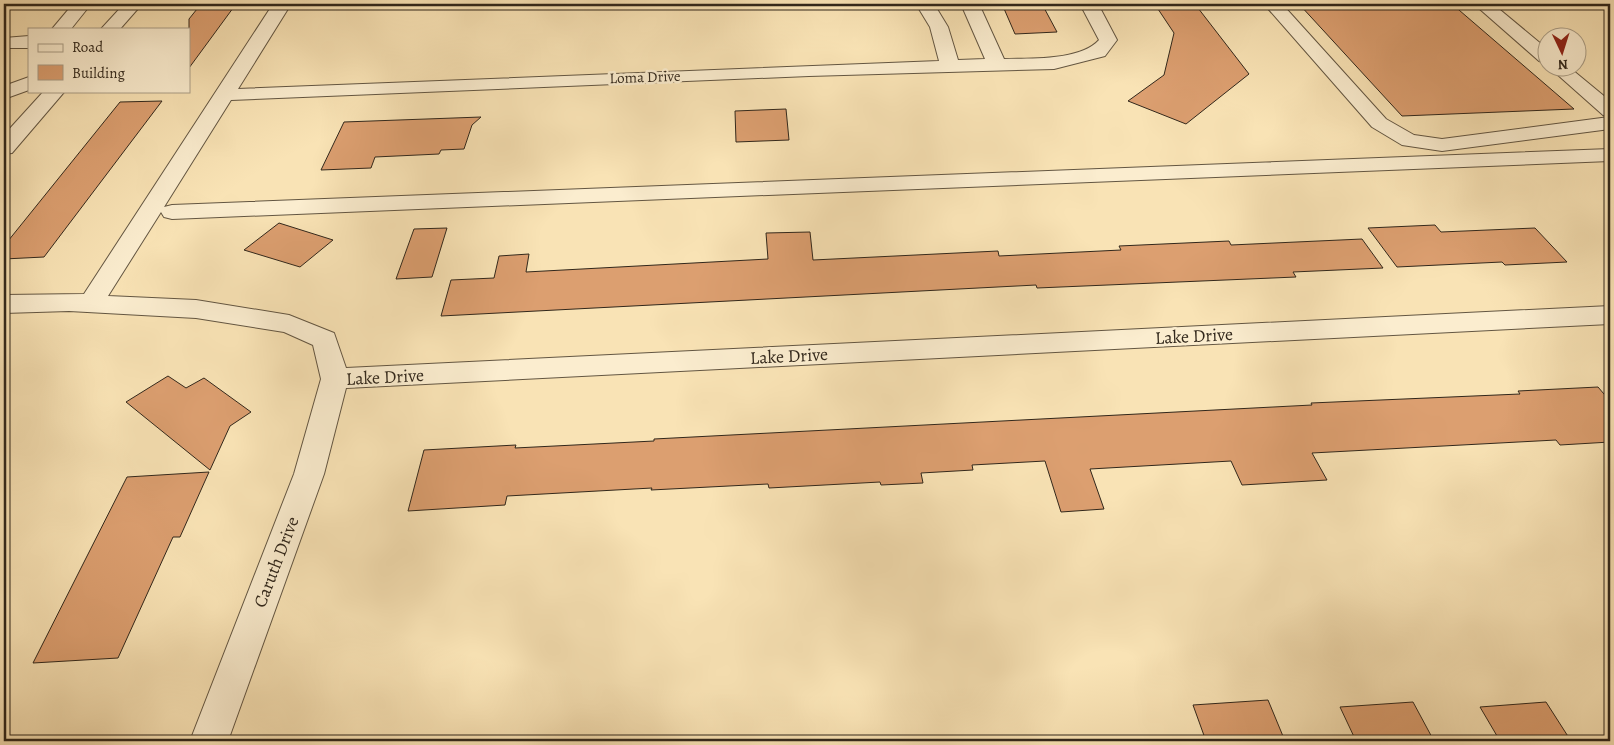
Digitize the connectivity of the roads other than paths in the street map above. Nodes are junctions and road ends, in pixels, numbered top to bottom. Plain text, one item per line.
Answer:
1 (82, 4) edge
2 (133, 4) edge
3 (282, 4) edge
4 (925, 4) edge
5 (970, 4) edge
6 (1089, 4) edge
7 (1273, 4) edge
8 (1483, 4) edge
9 (62, 28) edge
10 (111, 28) edge
11 (28, 42) edge
12 (4, 43) edge
13 (1536, 49) edge
14 (997, 65) junction
15 (950, 66) junction
16 (1571, 78) edge
17 (28, 83) edge
18 (54, 92) edge
19 (4, 93) edge
20 (236, 95) dead end
21 (1610, 111) edge
22 (1610, 123) edge
23 (13, 128) edge
24 (4, 148) edge
25 (1610, 155) edge
26 (172, 212) dead end
27 (91, 303) junction
28 (4, 304) edge
29 (1610, 315) edge
30 (334, 379) junction
31 (209, 741) edge

1 - 9 street
2 - 10 street
3 - 27 street
4 - 15 street
5 - 14 street
6 - 14 street, Loma Drive
7 - 22 street
8 - 13 street
11 - 12 street
14 - 15 street, Loma Drive
15 - 20 street, Loma Drive
16 - 21 street
17 - 19 street
18 - 23 street
23 - 24 street
25 - 26 street
27 - 28 street, Lake Drive
27 - 30 street, Lake Drive
29 - 30 street, Lake Drive
30 - 31 street, Caruth Drive

